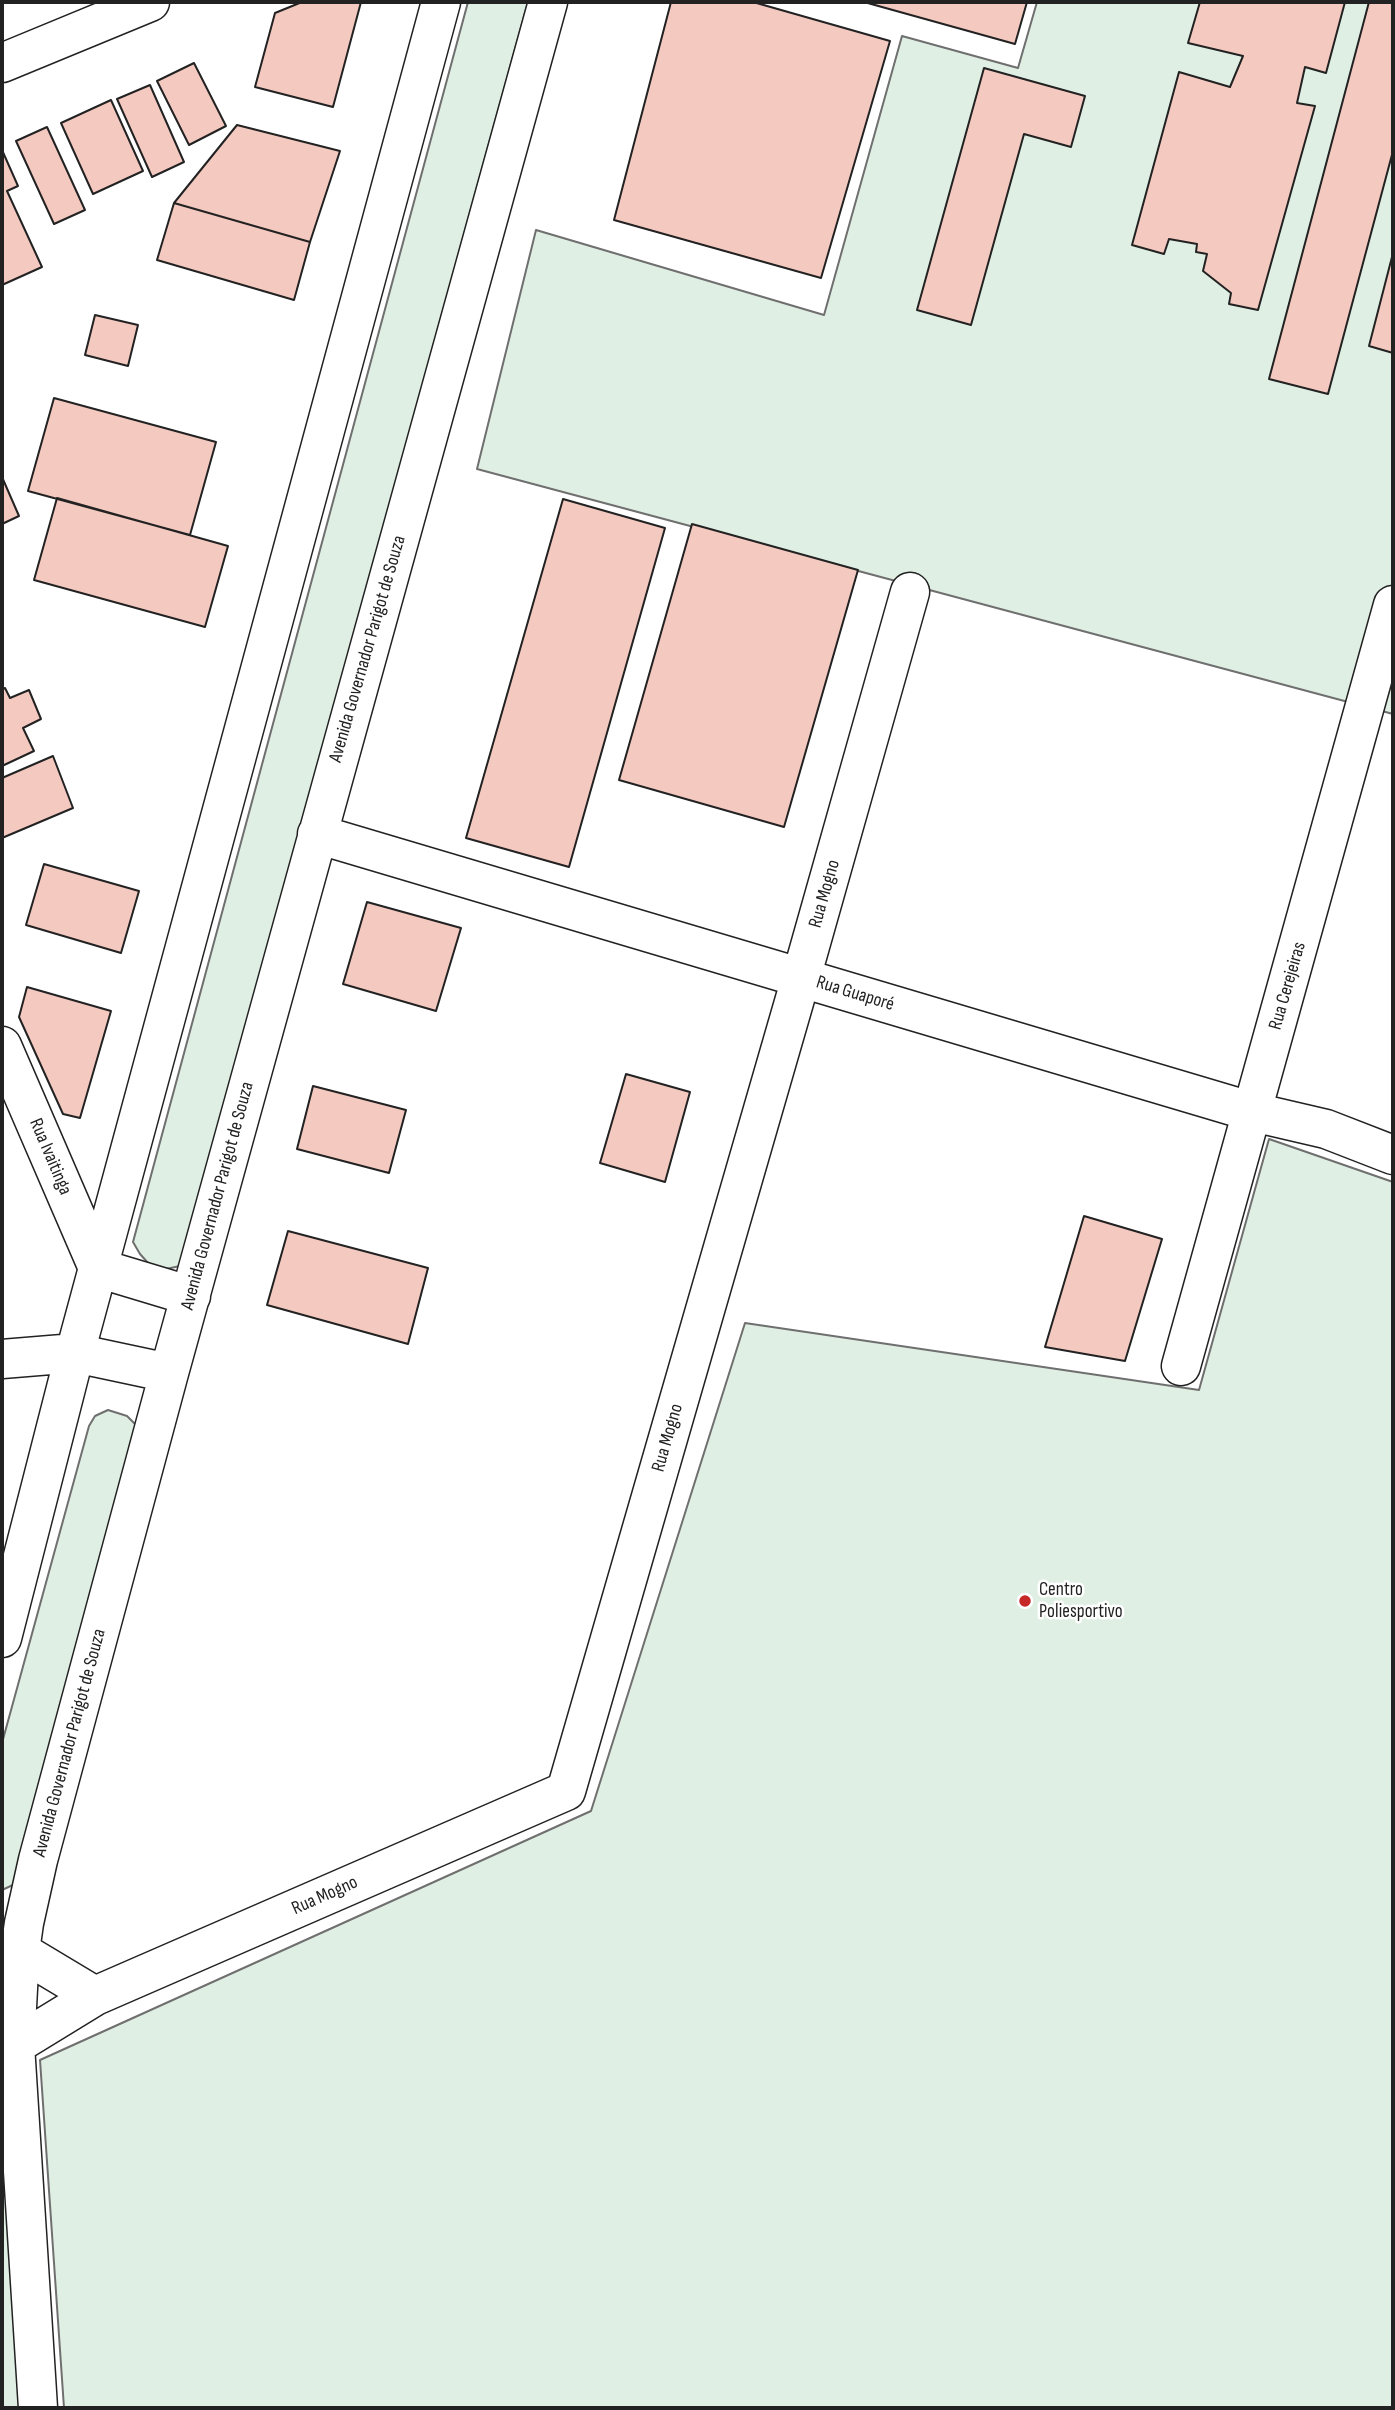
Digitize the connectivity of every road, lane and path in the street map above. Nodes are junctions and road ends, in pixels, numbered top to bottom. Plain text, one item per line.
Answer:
1 (150, 2) edge
2 (441, 2) edge
3 (548, 2) edge
4 (2, 63) edge
5 (910, 592) dead end
6 (1393, 606) edge
7 (317, 834) junction
8 (801, 978) junction
9 (2, 1046) edge
10 (1253, 1112) junction
11 (1393, 1155) edge
12 (98, 1268) junction
13 (191, 1296) junction
14 (75, 1353) junction
15 (2, 1359) edge
16 (1181, 1366) dead end
17 (169, 1373) junction
18 (2, 1638) edge
19 (11, 1951) edge
20 (95, 1996) junction
21 (8, 2045) edge
22 (38, 2408) edge

1 - 4 street
2 - 12 street
3 - 7 street, Avenida Governador Parigot de Souza
5 - 8 street, Rua Mogno
6 - 10 street, Rua Cerejeiras
7 - 8 street, Rua Guaporé
7 - 13 street, Avenida Governador Parigot de Souza
8 - 10 street, Rua Guaporé
8 - 20 street, Rua Mogno
9 - 12 street, Rua Ivaitinga
10 - 11 street, Rua Guaporé
10 - 16 street, Rua Cerejeiras
12 - 13 street
12 - 14 street
13 - 17 street, Avenida Governador Parigot de Souza
14 - 15 street
14 - 17 street
14 - 18 street
17 - 19 street, Avenida Governador Parigot de Souza
19 - 20 street
19 - 21 street, Avenida Governador Parigot de Souza
20 - 21 street, Rua Mogno
21 - 22 street, Avenida Governador Parigot de Souza

